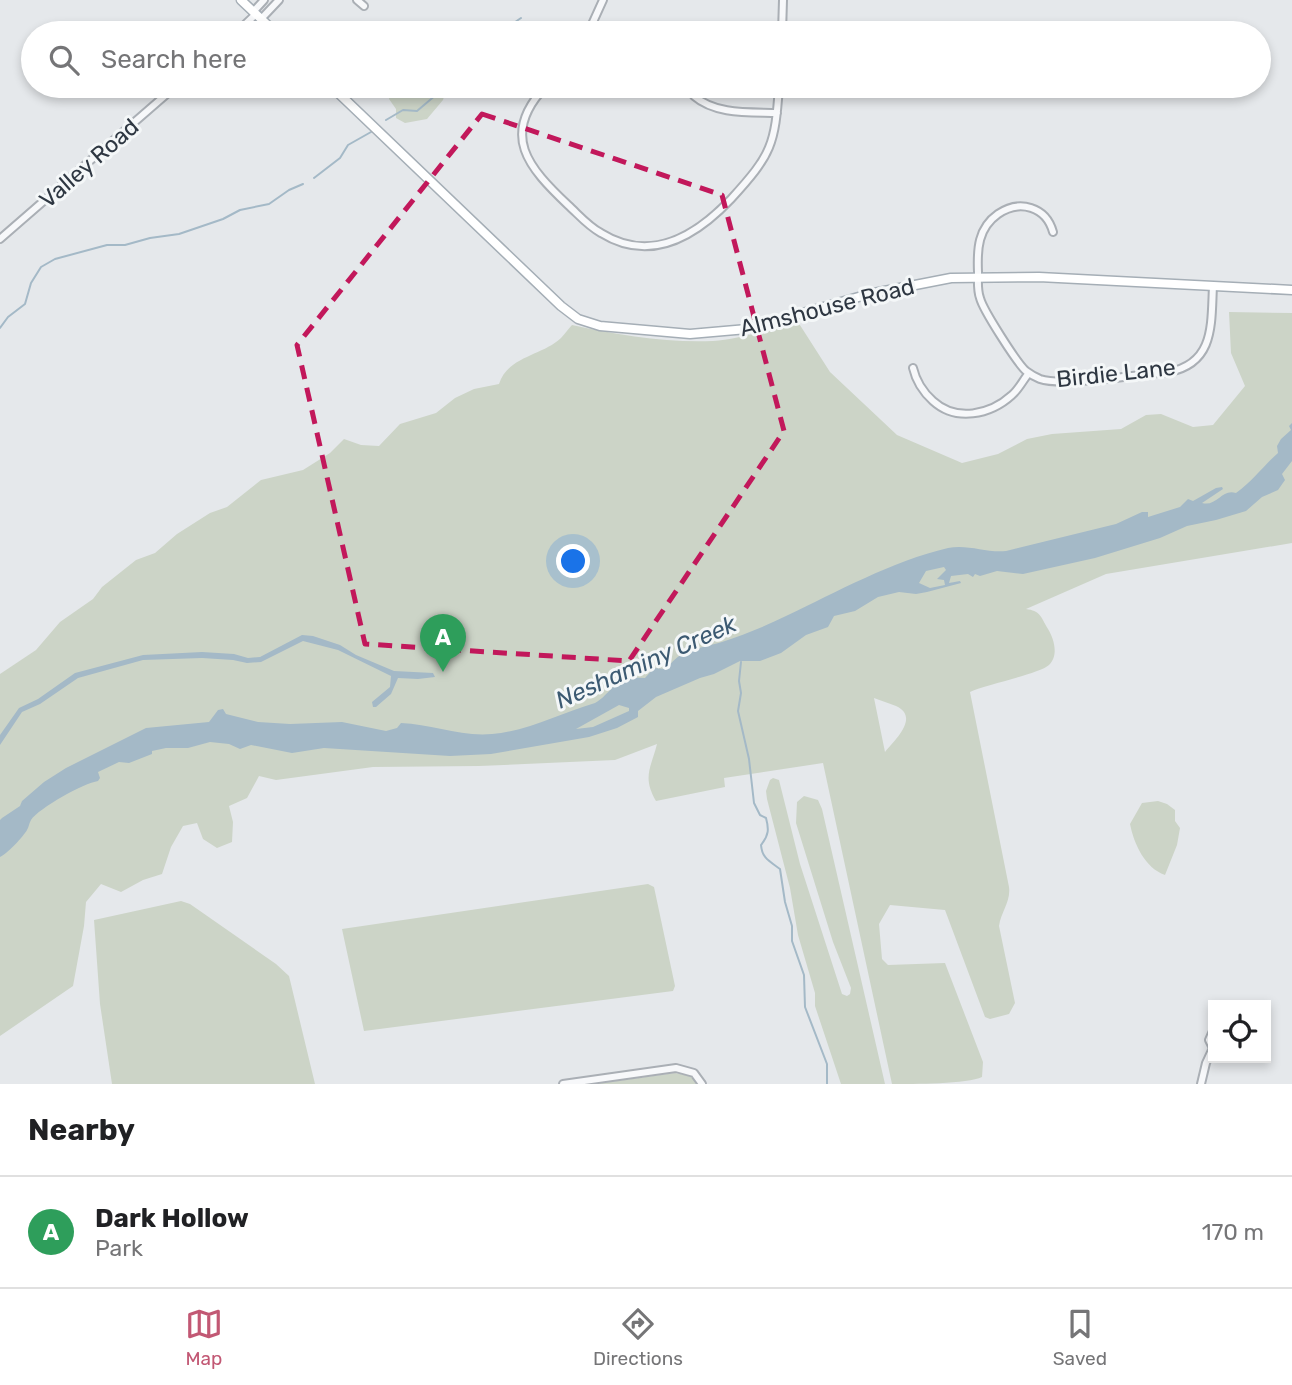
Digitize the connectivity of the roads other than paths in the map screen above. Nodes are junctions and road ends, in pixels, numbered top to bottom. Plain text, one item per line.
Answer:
1 (241, 0) edge
2 (264, 0) edge
3 (279, 0) edge
4 (357, 0) edge
5 (603, 0) edge
6 (783, 0) edge
7 (364, 6) dead end
8 (257, 15) junction
9 (250, 21) edge
10 (263, 21) edge
11 (593, 21) edge
12 (782, 21) edge
13 (162, 98) edge
14 (344, 98) edge
15 (536, 98) edge
16 (696, 98) edge
17 (779, 98) edge
18 (778, 113) junction
19 (1053, 232) dead end
20 (0, 239) edge
21 (978, 276) junction
22 (1213, 286) junction
23 (1292, 290) edge
24 (913, 369) dead end
25 (1029, 373) junction
26 (1208, 1059) edge
27 (564, 1084) edge
28 (702, 1084) edge
29 (1200, 1084) edge

1 - 8 main road
2 - 8 street
3 - 8 street
4 - 7 street
5 - 11 street
6 - 12 street
8 - 9 street
8 - 10 main road
13 - 20 street, Valley Road
14 - 21 main road, Almshouse Road
15 - 18 street
16 - 18 street
17 - 18 street
19 - 21 street, Birdie Lane
21 - 22 main road, Almshouse Road
21 - 25 street, Birdie Lane
22 - 23 main road, Almshouse Road
22 - 25 street, Birdie Lane
24 - 25 street
26 - 29 street
27 - 28 street

